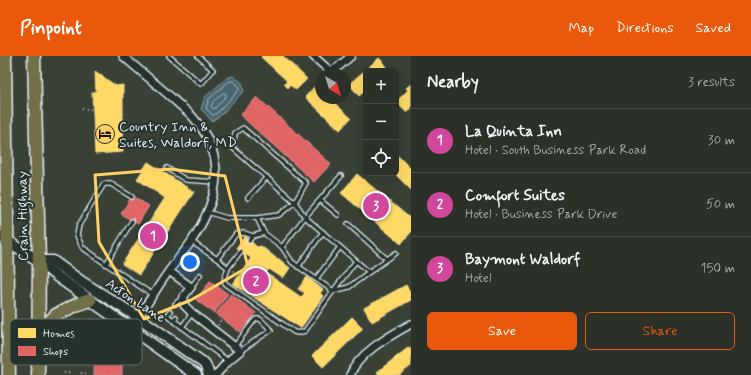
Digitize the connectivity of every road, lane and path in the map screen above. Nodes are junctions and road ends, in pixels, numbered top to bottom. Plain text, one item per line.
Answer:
1 (5, 56) edge
2 (34, 56) edge
3 (37, 56) edge
4 (169, 56) edge
5 (198, 56) edge
6 (313, 56) edge
7 (351, 56) edge
8 (126, 57) edge
9 (34, 88) junction
10 (82, 109) dead end
11 (93, 109) dead end
12 (168, 168) dead end
13 (341, 176) dead end
14 (266, 177) junction
15 (216, 182) junction
16 (132, 197) dead end
17 (248, 198) dead end
18 (320, 200) junction
19 (295, 202) junction
20 (207, 212) junction
21 (338, 215) dead end
22 (305, 217) junction
23 (257, 218) junction
24 (132, 221) dead end
25 (348, 224) dead end
26 (323, 232) junction
27 (264, 233) junction
28 (253, 236) junction
29 (4, 239) edge
30 (191, 241) junction
31 (250, 241) dead end
32 (282, 247) junction
33 (340, 247) junction
34 (241, 251) dead end
35 (396, 253) dead end
36 (217, 259) junction
37 (387, 259) junction
38 (39, 261) junction
39 (356, 261) junction
40 (106, 264) junction
41 (298, 267) junction
42 (228, 268) junction
43 (169, 272) junction
44 (369, 272) junction
45 (200, 275) dead end
46 (316, 279) junction
47 (191, 287) junction
48 (333, 292) junction
49 (153, 295) junction
50 (184, 296) junction
51 (90, 300) junction
52 (175, 304) dead end
53 (170, 312) dead end
54 (192, 313) junction
55 (138, 317) junction
56 (37, 319) edge
57 (52, 319) edge
58 (117, 319) edge
59 (141, 319) edge
60 (142, 320) edge
61 (411, 324) edge
62 (182, 327) junction
63 (142, 337) edge
64 (237, 349) junction
65 (228, 361) junction
66 (38, 365) edge
67 (64, 372) dead end
68 (71, 372) dead end
69 (81, 373) dead end
70 (89, 374) edge
71 (9, 375) edge
72 (38, 375) edge
73 (196, 375) edge
74 (209, 375) edge
75 (216, 375) edge
76 (350, 375) edge

1 - 29 highway, Crain Highway
2 - 9 highway, Crain Highway
3 - 9 highway
4 - 5 lane
6 - 7 street
8 - 15 street
9 - 38 highway, Crain Highway
10 - 11 path
12 - 15 lane
13 - 18 lane
14 - 17 lane
14 - 19 lane
14 - 19 lane
15 - 20 street
16 - 40 lane
18 - 21 lane
18 - 22 lane
19 - 22 lane
19 - 23 lane
20 - 23 lane
20 - 30 street
22 - 26 lane
22 - 32 lane
23 - 27 lane
24 - 40 lane
25 - 37 lane
26 - 33 lane
26 - 41 lane
27 - 28 lane
27 - 32 lane
28 - 31 lane
28 - 36 lane
29 - 38 main road, Acton Lane
29 - 71 highway, Crain Highway
30 - 36 lane
30 - 43 street
32 - 41 lane
33 - 39 lane
33 - 46 lane
34 - 42 lane
35 - 37 lane
36 - 42 lane
37 - 44 lane
38 - 51 main road, Acton Lane
38 - 55 main road, Acton Lane
38 - 56 highway, Crain Highway
39 - 44 lane
39 - 48 lane
40 - 49 lane
41 - 46 lane
42 - 48 lane
43 - 47 street
43 - 49 street
44 - 48 lane
45 - 47 lane
46 - 48 lane
47 - 50 street
49 - 55 street
50 - 52 lane
50 - 54 street
51 - 57 highway
51 - 58 main road, Acton Lane
53 - 62 lane
54 - 62 lane
54 - 64 street
55 - 59 main road, Acton Lane
60 - 74 main road, Acton Lane
61 - 76 street
62 - 65 lane
63 - 73 main road, Acton Lane
64 - 64 lane
64 - 65 street
65 - 75 street
66 - 72 highway, Crain Highway
67 - 68 path
69 - 70 path

